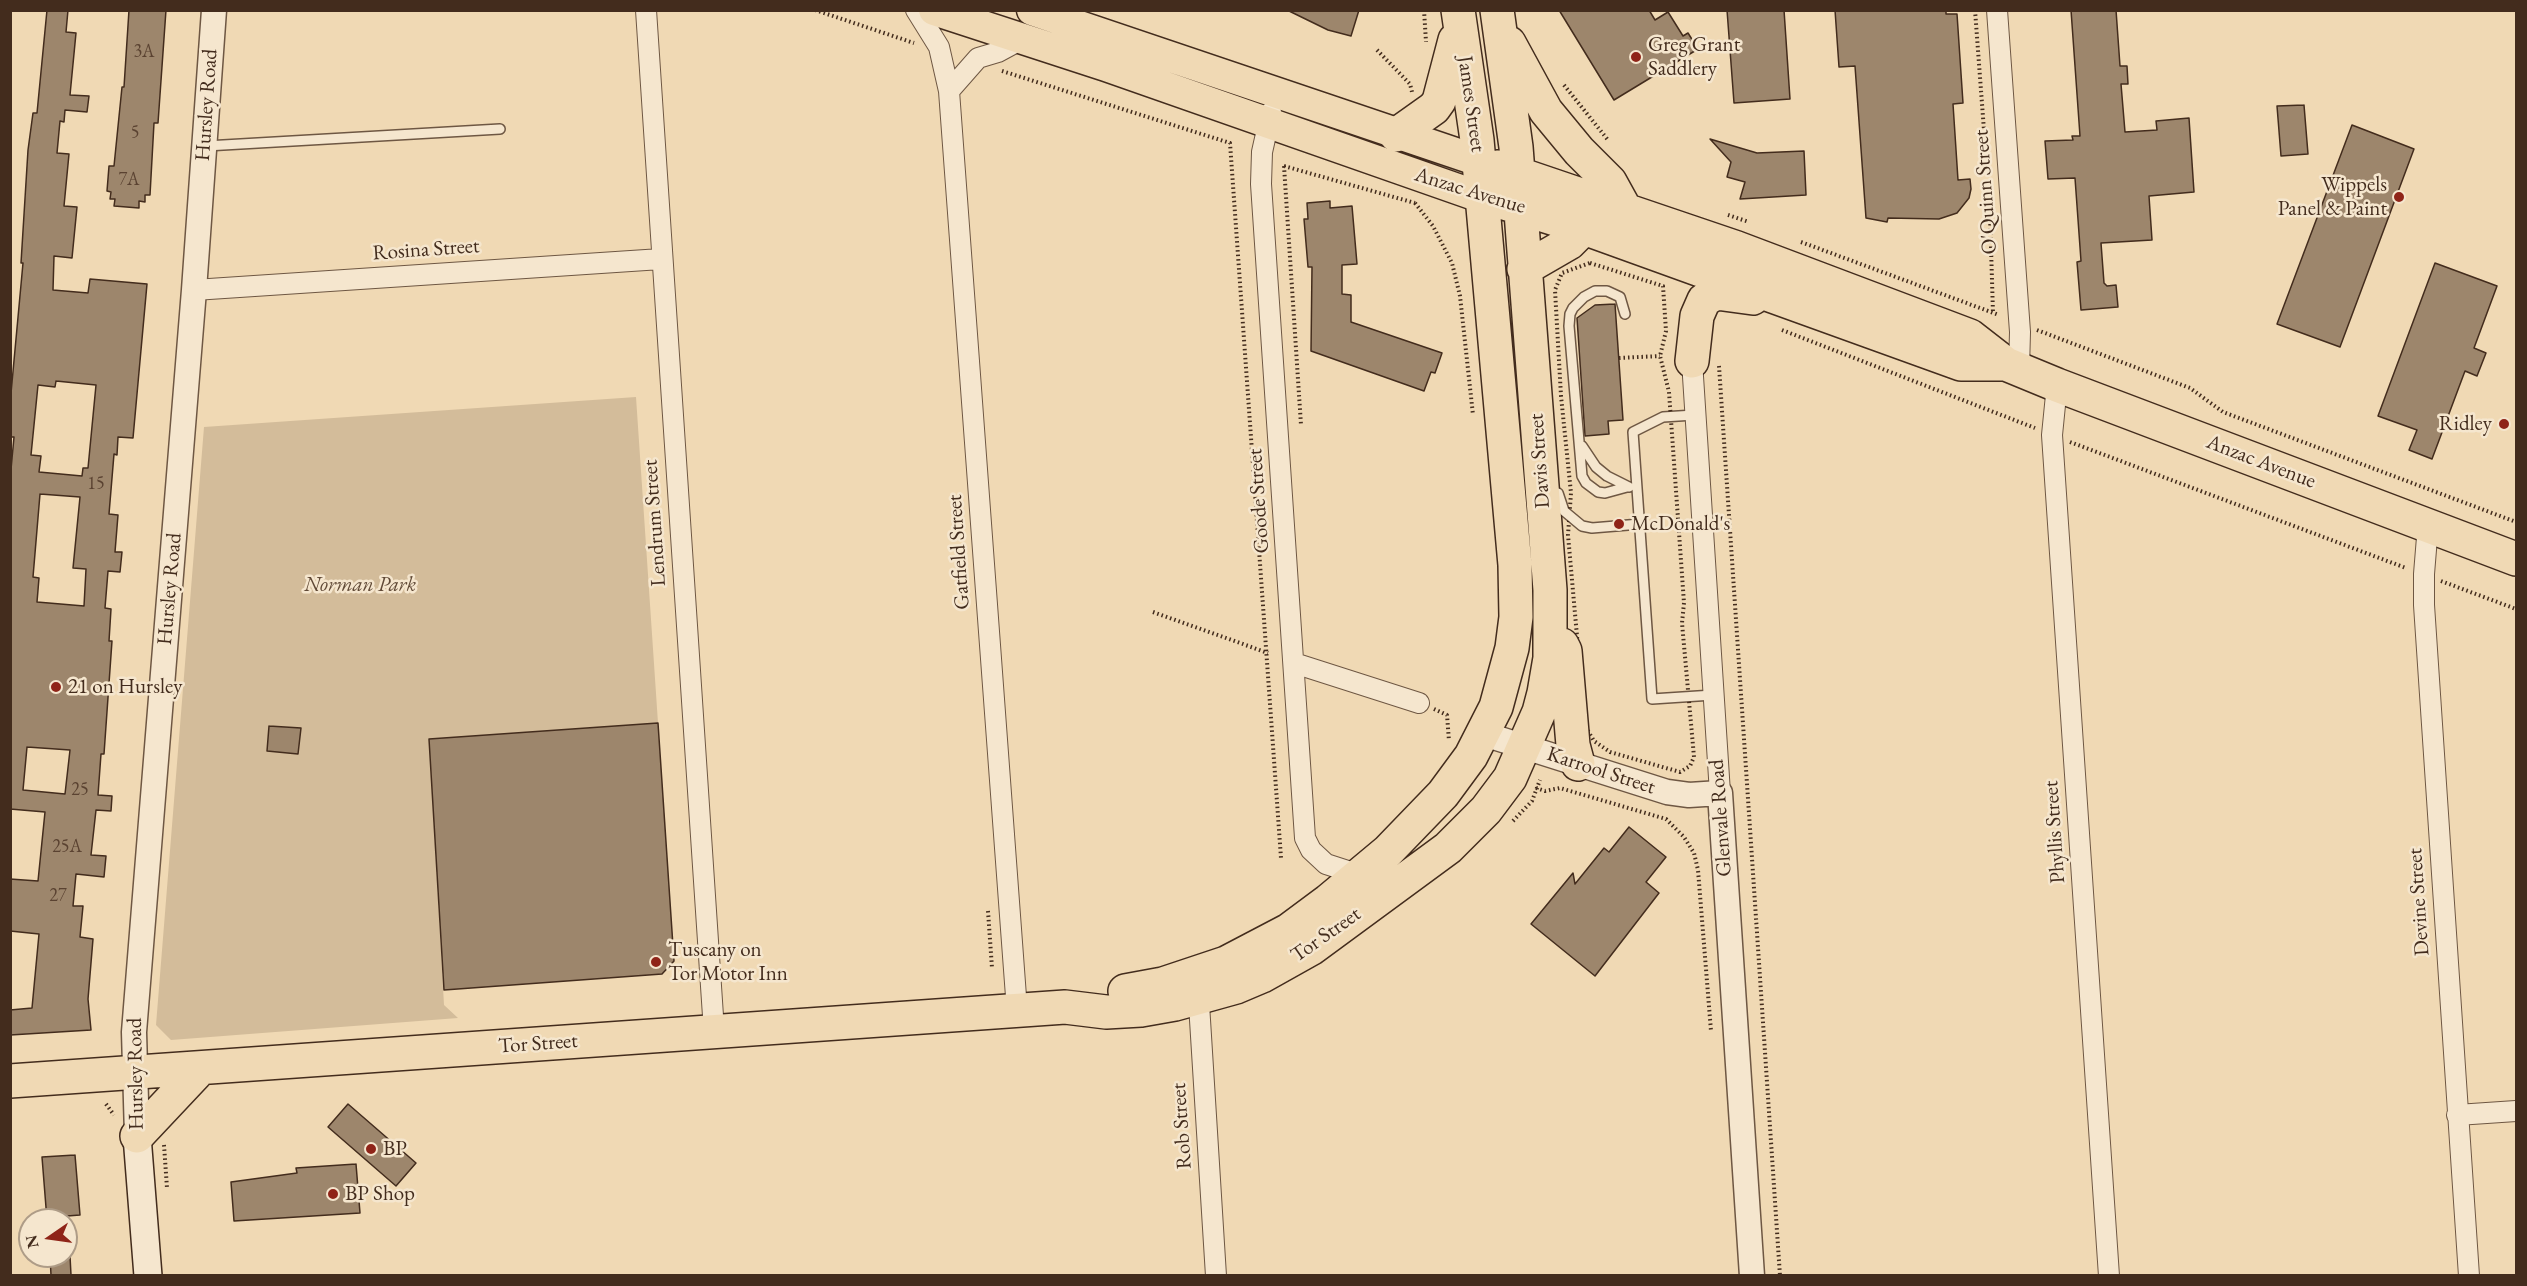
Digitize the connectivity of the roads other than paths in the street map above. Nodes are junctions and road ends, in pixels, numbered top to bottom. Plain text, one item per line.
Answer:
1 (214, 10) edge
2 (646, 10) edge
3 (1032, 10) edge
4 (1997, 10) edge
5 (946, 13) edge
6 (1459, 16) edge
7 (1498, 17) edge
8 (1023, 39) junction
9 (949, 91) junction
10 (1276, 92) junction
11 (1268, 122) junction
12 (500, 129) dead end
13 (1396, 135) junction
14 (204, 146) junction
15 (1479, 161) junction
16 (1517, 173) junction
17 (1483, 198) junction
18 (1519, 207) junction
19 (1626, 210) junction
20 (1584, 228) junction
21 (661, 259) junction
22 (1524, 269) junction
23 (194, 290) junction
24 (1802, 304) junction
25 (1625, 314) dead end
26 (1692, 361) joint
27 (2012, 367) junction
28 (2057, 385) junction
29 (1694, 415) junction
30 (1579, 442) junction
31 (1558, 486) dead end
32 (1632, 486) junction
33 (1640, 524) junction
34 (2428, 525) junction
35 (2517, 559) edge
36 (1551, 622) junction
37 (1294, 663) junction
38 (1713, 695) junction
39 (1419, 704) road end
40 (1484, 734) junction
41 (1525, 747) junction
42 (1578, 764) junction
43 (1720, 793) junction
44 (1360, 875) junction
45 (1198, 986) junction
46 (1017, 1010) junction
47 (714, 1031) junction
48 (201, 1068) junction
49 (133, 1072) junction
50 (10, 1081) edge
51 (2517, 1111) edge
52 (2457, 1115) junction
53 (150, 1139) junction
54 (148, 1275) edge
55 (1216, 1275) edge
56 (1752, 1275) edge
57 (2109, 1275) edge
58 (2469, 1275) edge

1 - 14 street, Hursley Road
2 - 21 street, Lendrum Street
3 - 10 main road, Anzac Avenue
4 - 27 street, O'Quinn Street
5 - 8 main road, Anzac Avenue
5 - 9 street, Gatfield Street
6 - 13 highway
6 - 15 highway, James Street
7 - 16 highway, James Street
7 - 19 highway
8 - 9 street
8 - 11 main road, Anzac Avenue
9 - 46 street, Gatfield Street
10 - 11 street, Goode Street
10 - 13 main road, Anzac Avenue
11 - 17 main road, Anzac Avenue
11 - 37 street, Goode Street
12 - 14 lane
13 - 15 main road, Anzac Avenue
14 - 23 street, Hursley Road
15 - 16 highway, Anzac Avenue
15 - 17 highway, James Street
16 - 18 highway, Davis Street
16 - 19 highway, Anzac Avenue
17 - 18 highway, Anzac Avenue
17 - 40 highway, Davis Street
18 - 20 highway, Anzac Avenue
18 - 22 highway, Davis Street
19 - 27 highway, Anzac Avenue
20 - 22 highway
20 - 24 highway, Anzac Avenue
21 - 23 street, Rosina Street
21 - 47 street, Lendrum Street
22 - 36 highway, Davis Street
23 - 49 street, Hursley Road
24 - 26 highway
24 - 27 highway, Anzac Avenue
25 - 30 lane
26 - 29 street, Glenvale Road
27 - 28 highway, Anzac Avenue
28 - 34 highway, Anzac Avenue
28 - 57 street, Phyllis Street
29 - 32 lane
29 - 38 street, Glenvale Road
30 - 32 lane
30 - 32 lane
31 - 33 lane
32 - 33 lane
33 - 38 lane
34 - 35 highway, Anzac Avenue
34 - 52 street, Devine Street
36 - 41 highway, Davis Street
36 - 42 highway
37 - 39 street
37 - 44 street, Goode Street
38 - 43 street, Glenvale Road
40 - 41 street, Karrool Street
40 - 44 highway, Tor Street
41 - 42 street, Karrool Street
41 - 45 highway, Tor Street
42 - 43 street, Karrool Street
43 - 56 street, Glenvale Road
44 - 45 highway, Tor Street
45 - 46 highway, Tor Street
45 - 55 street, Rob Street
46 - 47 highway, Tor Street
47 - 48 highway, Tor Street
48 - 49 highway, Tor Street
48 - 53 highway
49 - 50 highway, Tor Street
49 - 53 street, Hursley Road
51 - 52 street
52 - 58 street, Devine Street
53 - 54 main road, Hursley Road

